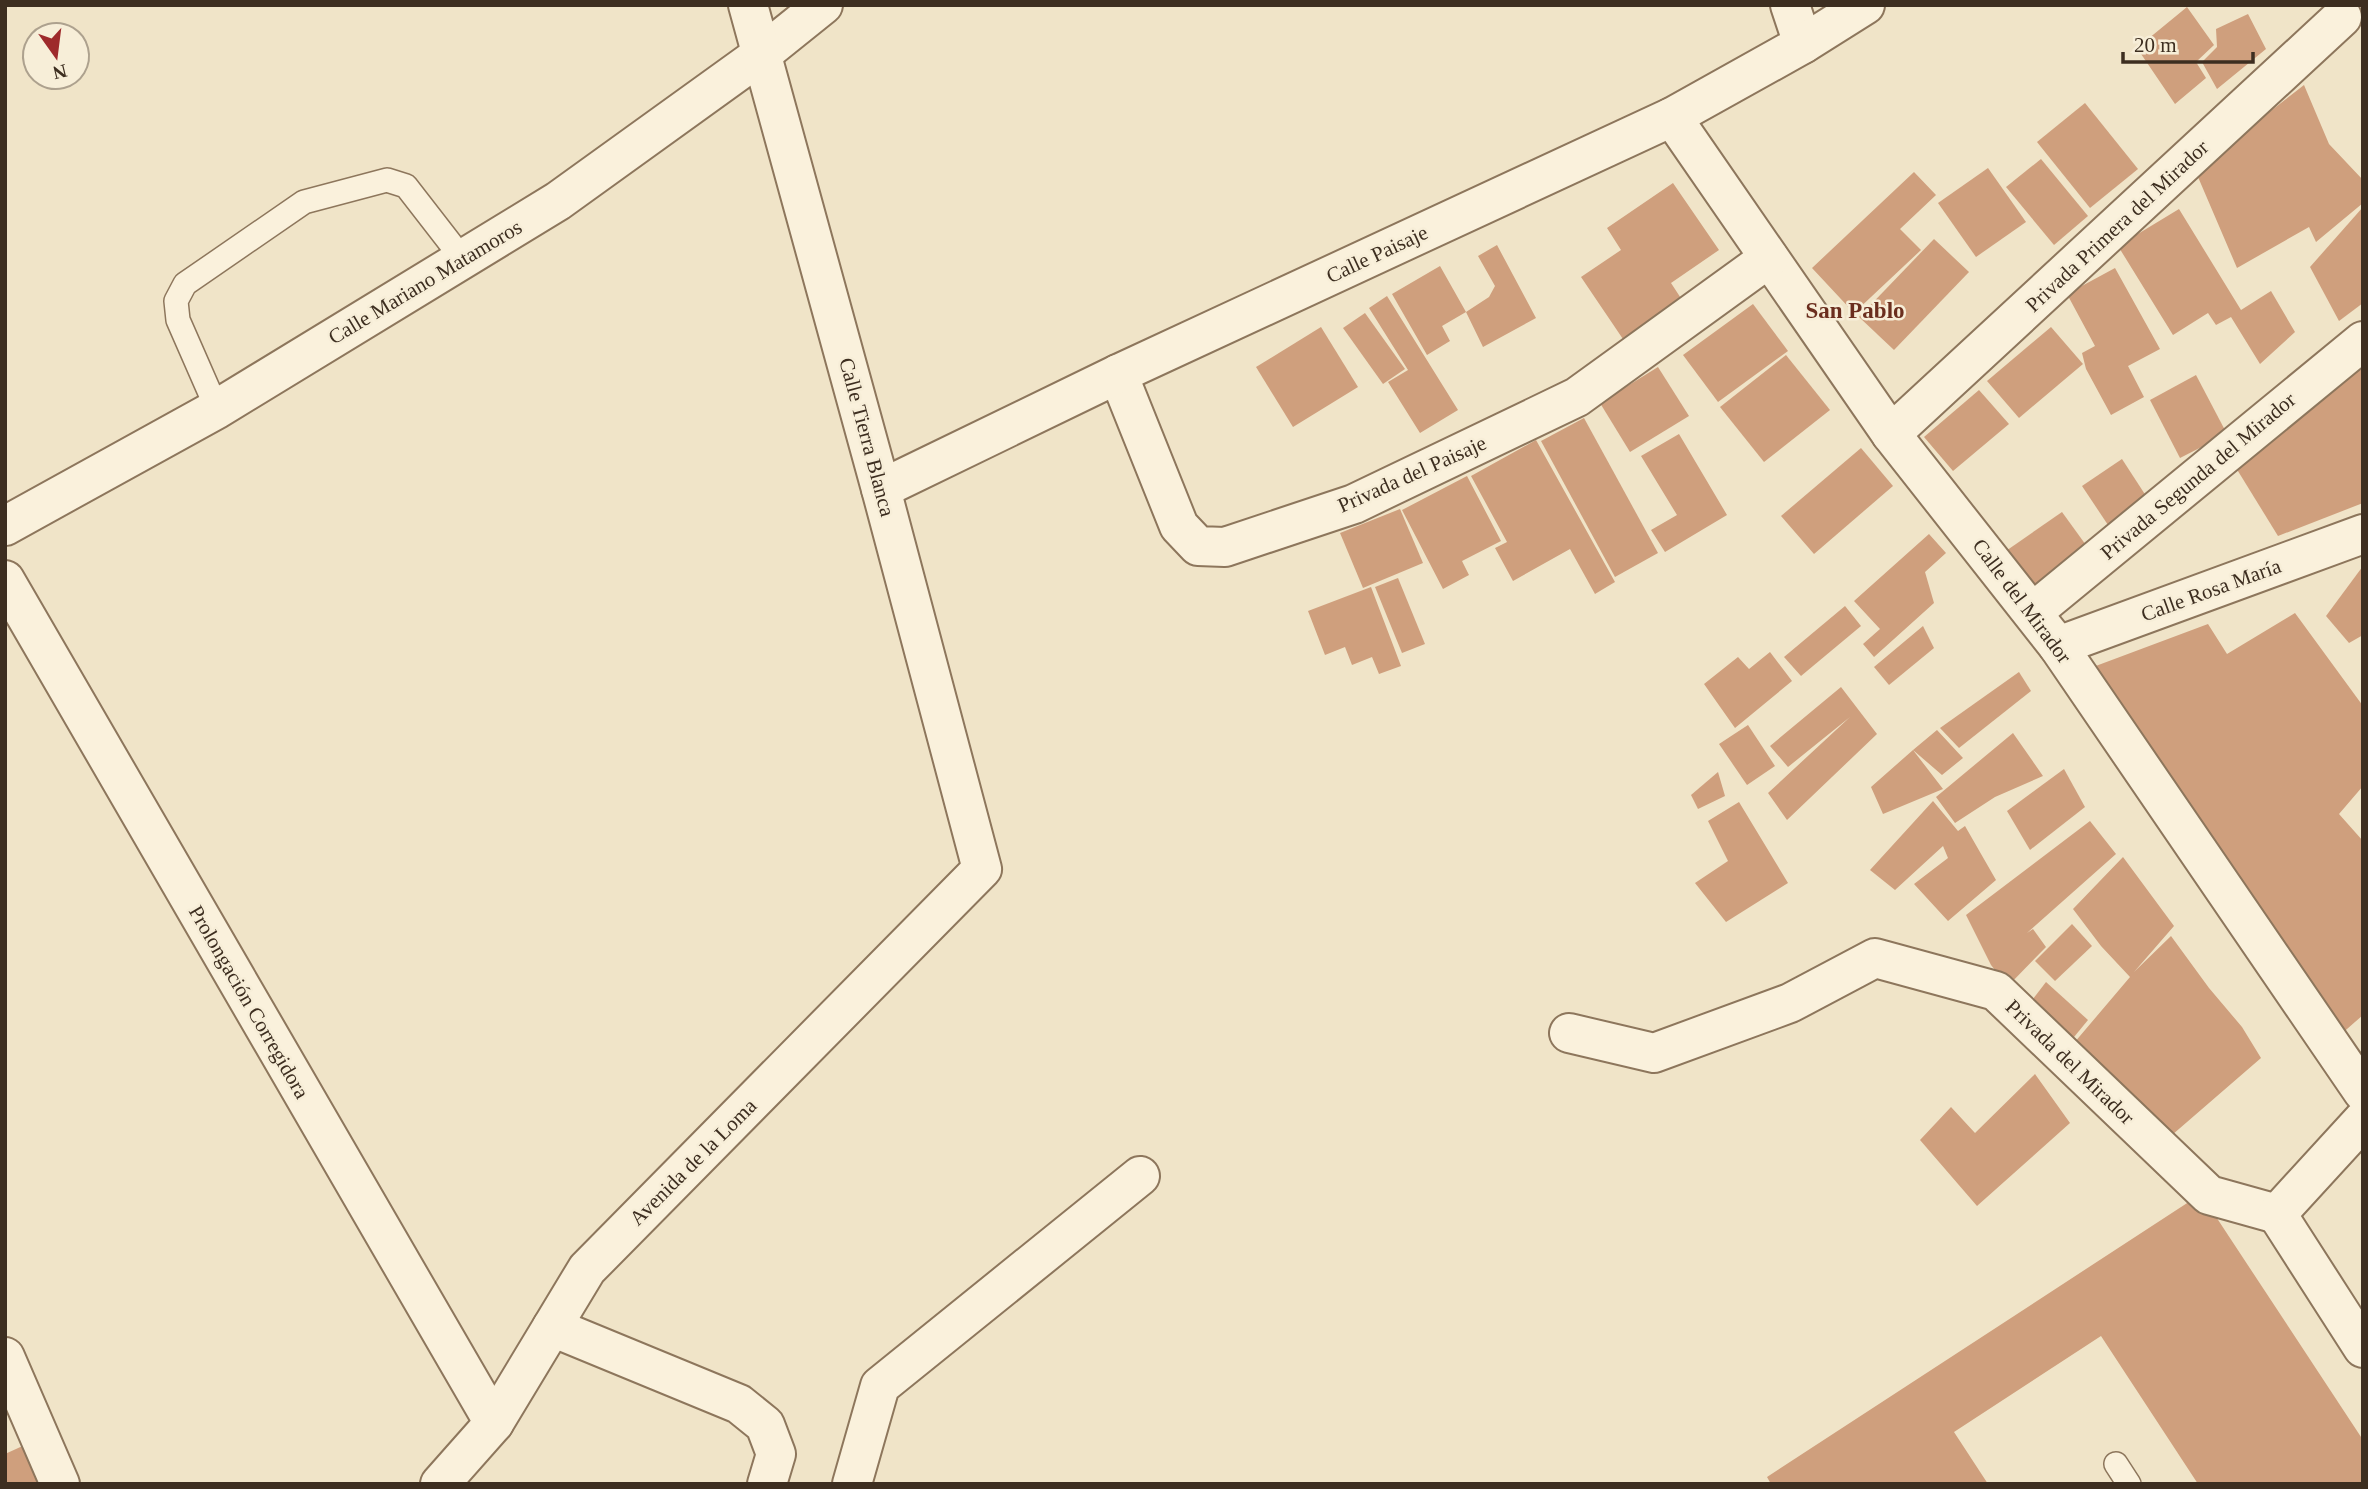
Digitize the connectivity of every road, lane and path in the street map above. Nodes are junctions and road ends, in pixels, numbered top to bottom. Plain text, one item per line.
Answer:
1 (747, 5) edge
2 (823, 5) edge
3 (1790, 5) edge
4 (1865, 5) edge
5 (2342, 17) dead end
6 (1803, 44) junction
7 (762, 54) junction
8 (1672, 117) junction
9 (1769, 258) junction
10 (461, 260) junction
11 (2363, 341) edge
12 (1118, 374) junction
13 (217, 409) junction
14 (1891, 434) junction
15 (881, 489) junction
16 (5, 526) edge
17 (2363, 534) edge
18 (5, 580) edge
19 (2033, 612) junction
20 (2059, 646) junction
21 (982, 869) joint
22 (1569, 1033) dead end
23 (2363, 1092) edge
24 (2363, 1120) edge
25 (1140, 1177) dead end
26 (2277, 1214) junction
27 (552, 1327) junction
28 (2363, 1348) edge
29 (5, 1357) edge
30 (494, 1423) junction
31 (2116, 1464) dead end
32 (60, 1484) edge
33 (440, 1484) edge
34 (767, 1484) edge
35 (852, 1484) edge
36 (2129, 1484) edge

1 - 7 street, Calle Tierra Blanca
2 - 7 street, Calle Mariano Matamoros
3 - 6 street
4 - 6 street, Calle Paisaje
5 - 14 street, Privada Primera del Mirador
6 - 8 street, Calle Paisaje
7 - 10 street, Calle Mariano Matamoros
7 - 15 street, Calle Tierra Blanca
8 - 9 street, Calle del Mirador
8 - 12 street, Calle Paisaje
9 - 12 street, Privada del Paisaje
9 - 14 street, Calle del Mirador
10 - 13 street, Calle Mariano Matamoros
10 - 13 lane
11 - 19 street, Privada Segunda del Mirador
12 - 15 street, Calle Paisaje
13 - 16 street, Calle Mariano Matamoros
14 - 19 street, Calle del Mirador
15 - 21 street, Calle Tierra Blanca
17 - 20 street, Calle Rosa María
18 - 30 street, Prolongación Corregidora
19 - 20 street, Calle del Mirador
20 - 23 street, Calle del Mirador
21 - 27 street, Avenida de la Loma
22 - 26 street, Privada del Mirador
24 - 26 street
25 - 35 street
26 - 28 street
27 - 30 street, Avenida de la Loma
27 - 34 street
29 - 32 street
30 - 33 street, Avenida de la Loma
31 - 36 lane

